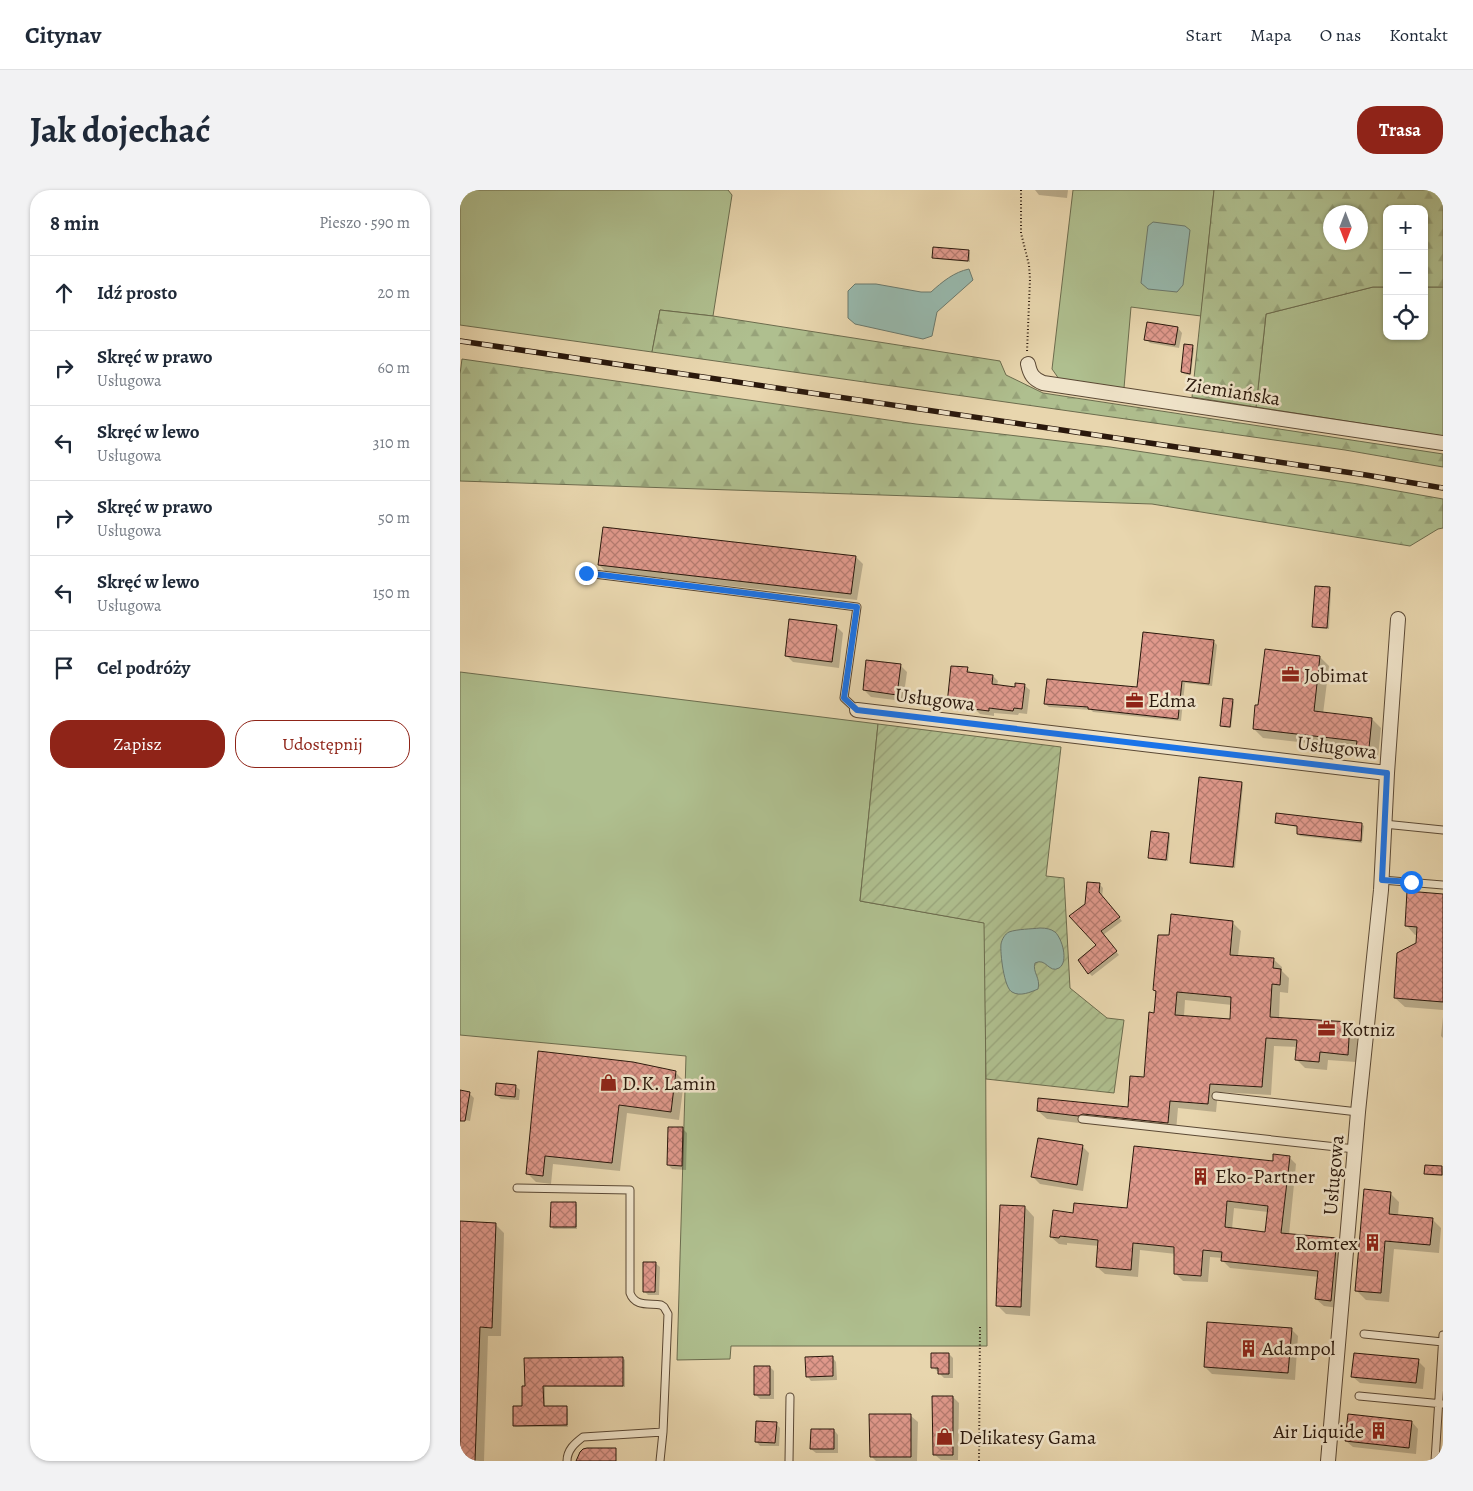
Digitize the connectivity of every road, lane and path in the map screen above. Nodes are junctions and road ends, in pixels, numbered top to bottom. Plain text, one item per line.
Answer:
1 (1022, 190) edge
2 (1028, 364) joint
3 (1443, 443) edge
4 (586, 573) dead end
5 (1398, 619) dead end
6 (857, 710) joint
7 (1387, 773) junction
8 (1384, 824) junction
9 (1443, 830) edge
10 (1382, 880) junction
11 (1443, 885) edge
12 (1216, 1096) dead end
13 (1358, 1112) junction
14 (1082, 1119) dead end
15 (1355, 1149) junction
16 (517, 1188) dead end
17 (980, 1326) dead end
18 (1364, 1334) dead end
19 (1443, 1335) edge
20 (1443, 1342) edge
21 (1359, 1396) dead end
22 (790, 1397) dead end
23 (1441, 1404) edge
24 (663, 1432) junction
25 (567, 1461) edge
26 (660, 1461) edge
27 (790, 1461) edge
28 (979, 1461) edge
29 (1328, 1461) edge
30 (1435, 1461) edge

1 - 2 path
2 - 3 street, Ziemiańska
4 - 6 lane, Usługowa
5 - 7 street, Usługowa
6 - 7 street, Usługowa
7 - 8 street, Usługowa
8 - 9 lane
8 - 10 street, Usługowa
10 - 11 lane
10 - 13 street, Usługowa
12 - 13 lane
13 - 15 street, Usługowa
14 - 15 lane
15 - 29 street, Usługowa
16 - 24 lane
17 - 28 path
18 - 20 lane
19 - 20 lane
20 - 23 lane
21 - 23 lane
22 - 27 lane
23 - 30 lane
24 - 25 lane
24 - 26 lane

